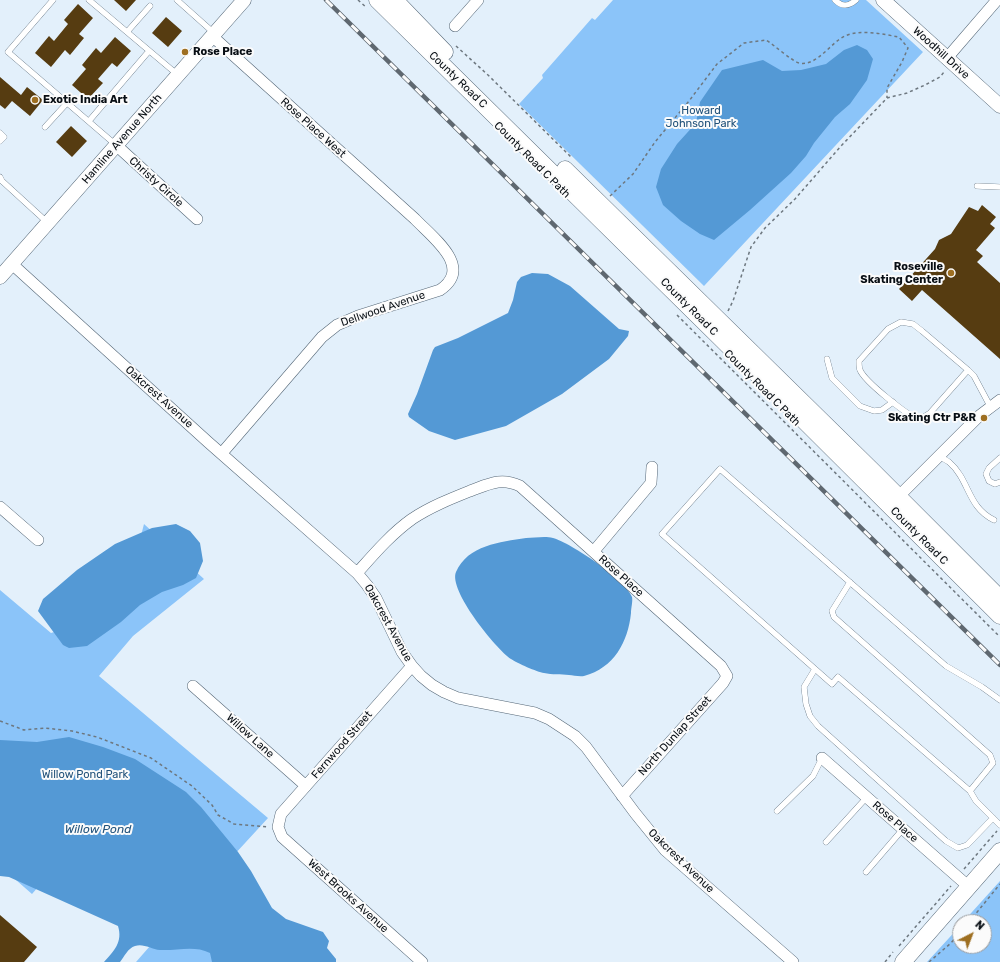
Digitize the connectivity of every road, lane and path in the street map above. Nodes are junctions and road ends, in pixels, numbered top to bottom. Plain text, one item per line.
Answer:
1 (53, 0) edge
2 (89, 0) edge
3 (177, 0) edge
4 (244, 0) edge
5 (358, 0) edge
6 (395, 0) edge
7 (478, 0) edge
8 (835, 0) edge
9 (856, 0) edge
10 (883, 0) edge
11 (997, 0) edge
12 (150, 6) dead end
13 (373, 6) edge
14 (455, 26) dead end
15 (127, 32) junction
16 (213, 35) junction
17 (149, 51) junction
18 (950, 60) junction
19 (178, 75) junction
20 (887, 98) junction
21 (67, 102) junction
22 (1000, 106) edge
23 (90, 121) junction
24 (45, 127) dead end
25 (0, 134) edge
26 (0, 141) edge
27 (116, 146) junction
28 (0, 177) edge
29 (977, 186) dead end
30 (1000, 187) edge
31 (610, 196) dead end
32 (197, 219) dead end
33 (415, 219) joint
34 (48, 223) junction
35 (12, 264) junction
36 (0, 277) edge
37 (672, 310) dead end
38 (727, 314) dead end
39 (827, 359) dead end
40 (968, 370) junction
41 (1000, 400) edge
42 (893, 402) junction
43 (990, 406) junction
44 (222, 453) junction
45 (939, 456) junction
46 (1000, 458) edge
47 (652, 467) dead end
48 (1000, 482) edge
49 (894, 501) junction
50 (0, 507) edge
51 (994, 520) dead end
52 (38, 540) dead end
53 (594, 551) junction
54 (357, 574) junction
55 (850, 582) junction
56 (1000, 598) edge
57 (1000, 616) edge
58 (1000, 637) edge
59 (412, 666) junction
60 (815, 670) junction
61 (727, 676) joint
62 (193, 686) dead end
63 (1000, 700) edge
64 (0, 721) edge
65 (822, 758) joint
66 (306, 786) junction
67 (970, 791) junction
68 (622, 796) junction
69 (867, 797) junction
70 (777, 811) dead end
71 (993, 818) junction
72 (1000, 826) edge
73 (278, 827) junction
74 (904, 829) junction
75 (826, 842) dead end
76 (1000, 851) edge
77 (963, 871) dead end
78 (866, 872) dead end
79 (1000, 884) edge
80 (968, 886) junction
81 (949, 887) dead end
82 (975, 914) edge
83 (952, 942) edge
84 (899, 946) dead end
85 (899, 957) edge
86 (422, 962) edge
87 (793, 962) edge
88 (885, 962) edge
89 (929, 962) edge

1 - 21 lane
2 - 15 lane
3 - 16 lane
4 - 16 street, Hamline Avenue North
5 - 13 path
6 - 49 main road, County Road C
7 - 14 street
8 - 9 lane
10 - 18 street, Woodhill Drive
11 - 18 street
12 - 15 lane
13 - 49 main road, County Road C
15 - 17 lane
16 - 19 street, Hamline Avenue North
16 - 33 street, Rose Place West
17 - 19 lane
17 - 23 lane
18 - 20 path
18 - 22 street, Woodhill Drive
19 - 27 street, Hamline Avenue North
20 - 31 path
20 - 38 path
21 - 23 lane
21 - 24 lane
23 - 27 lane
25 - 26 lane
27 - 32 street, Christy Circle
27 - 34 street, Hamline Avenue North
28 - 34 lane
29 - 30 lane
33 - 44 street, Dellwood Avenue
34 - 35 street, Hamline Avenue North
35 - 36 street, Hamline Avenue North
35 - 44 street, Oakcrest Avenue
37 - 58 path, County Road C Path
39 - 42 lane
40 - 42 lane
40 - 42 lane
40 - 43 lane
41 - 43 street
43 - 45 street
44 - 54 street, Oakcrest Avenue
45 - 49 street
45 - 51 lane
46 - 48 lane
47 - 53 street
49 - 56 main road, County Road C
49 - 57 main road, County Road C
50 - 52 street
53 - 54 street, Rose Place
53 - 61 street, Rose Place
54 - 59 street, Oakcrest Avenue
55 - 60 lane
55 - 63 lane
55 - 67 lane
59 - 66 street, Fernwood Street
59 - 68 street, Oakcrest Avenue
60 - 67 lane
60 - 71 lane
61 - 68 street, North Dunlap Street
62 - 66 street, Willow Lane
64 - 73 path
65 - 69 street, Rose Place
65 - 70 lane
66 - 73 street, Fernwood Street
67 - 71 lane
68 - 87 street, Oakcrest Avenue
69 - 74 street, Rose Place
69 - 75 lane
71 - 72 lane
72 - 77 path
73 - 86 street, West Brooks Avenue
74 - 78 lane
74 - 80 street, Rose Place
76 - 80 main road
79 - 82 path
80 - 85 main road
81 - 84 path
83 - 89 path
85 - 88 path

